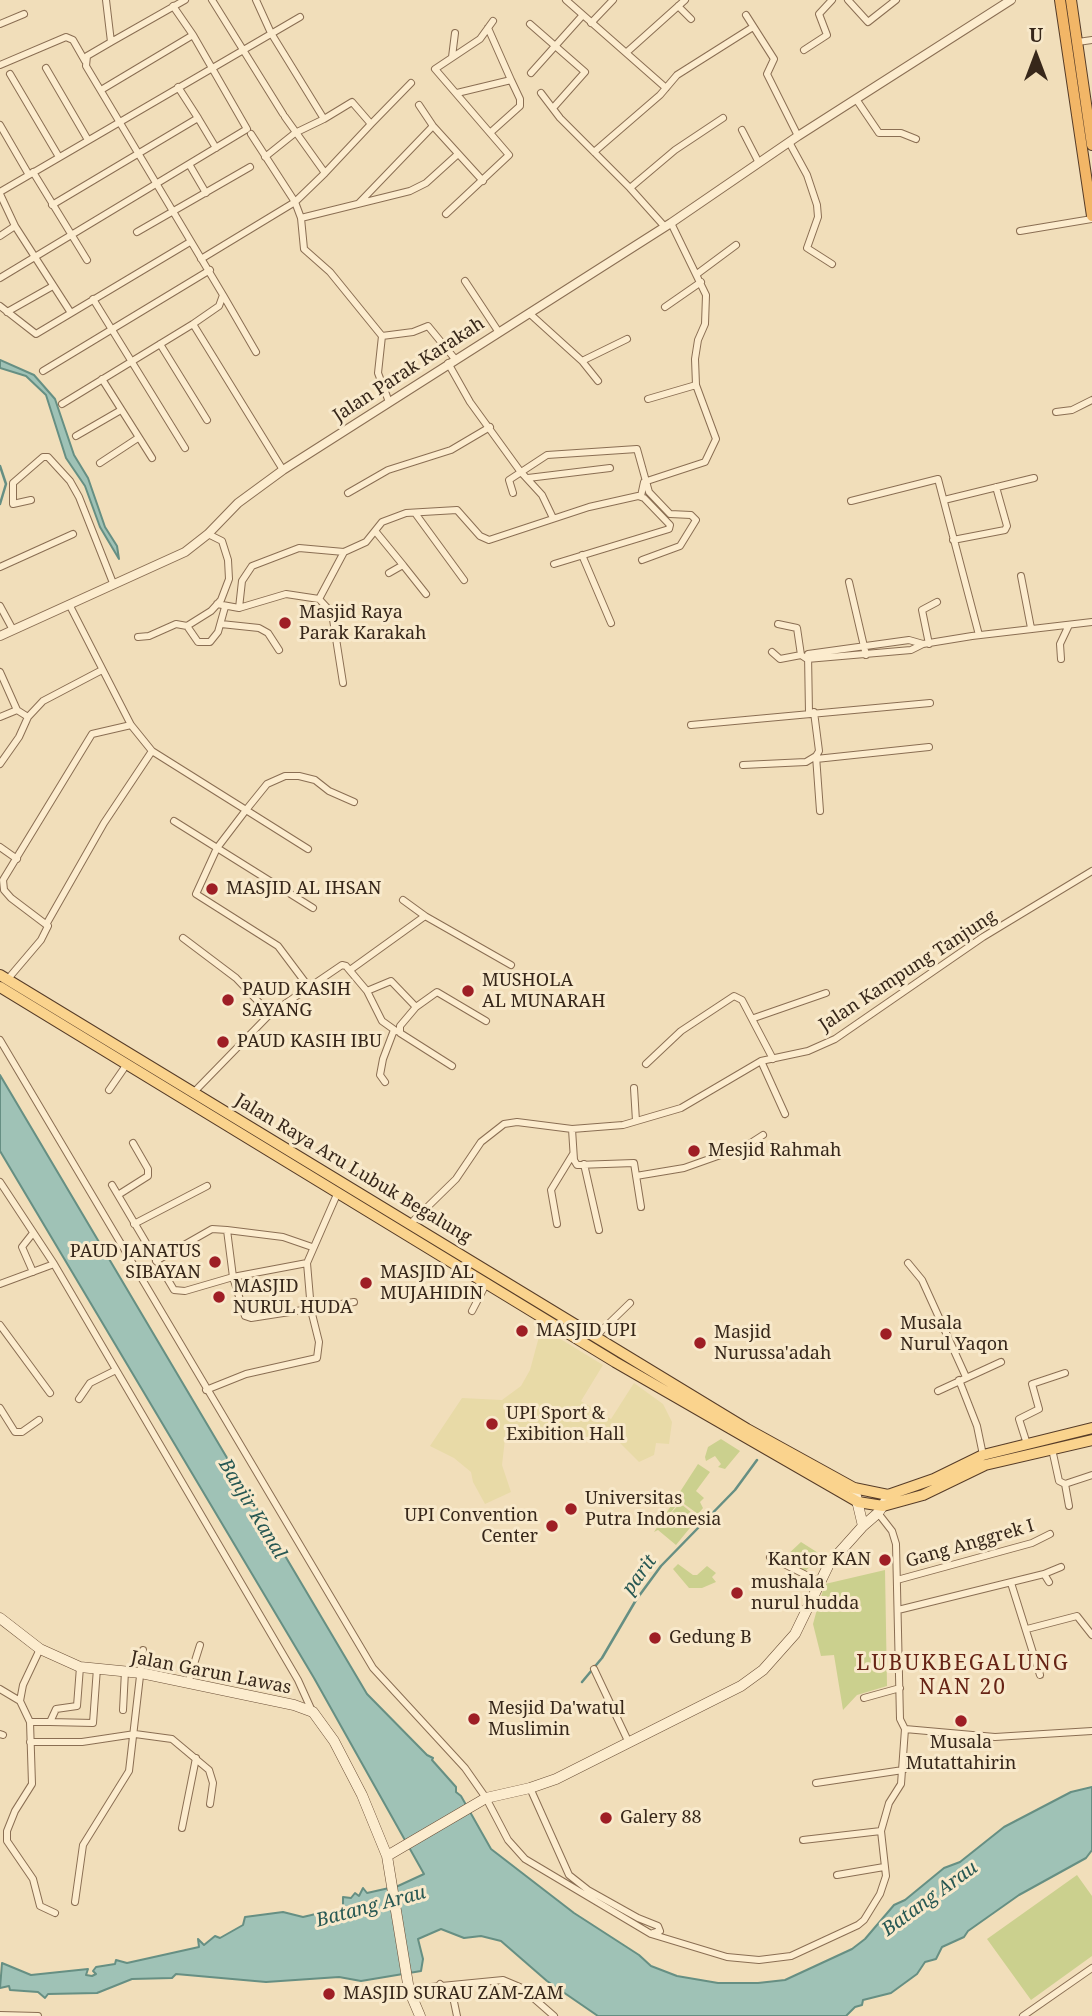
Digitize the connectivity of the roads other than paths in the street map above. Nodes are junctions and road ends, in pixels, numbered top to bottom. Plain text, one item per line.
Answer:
1 (106, 0) edge
2 (185, 0) edge
3 (212, 0) edge
4 (256, 0) edge
5 (566, 0) edge
6 (614, 0) edge
7 (685, 0) edge
8 (832, 0) edge
9 (848, 0) edge
10 (896, 0) edge
11 (1010, 0) edge
12 (1071, 1) edge
13 (173, 6) junction
14 (678, 6) junction
15 (24, 14) dead end
16 (746, 15) dead end
17 (300, 16) dead end
18 (582, 16) junction
19 (691, 19) dead end
20 (591, 23) junction
21 (0, 24) edge
22 (530, 24) dead end
23 (753, 27) junction
24 (271, 33) junction
25 (455, 33) dead end
26 (193, 35) junction
27 (1092, 40) edge
28 (111, 42) junction
29 (1078, 42) junction
30 (555, 46) junction
31 (242, 49) junction
32 (804, 50) dead end
33 (627, 52) junction
34 (452, 57) junction
35 (85, 61) junction
36 (0, 65) edge
37 (212, 66) junction
38 (46, 68) dead end
39 (531, 73) dead end
40 (10, 74) dead end
41 (511, 80) junction
42 (411, 83) dead end
43 (177, 87) junction
44 (666, 88) junction
45 (101, 90) junction
46 (457, 93) junction
47 (541, 93) dead end
48 (856, 99) junction
49 (419, 105) dead end
50 (553, 108) junction
51 (198, 118) junction
52 (723, 118) dead end
53 (324, 119) junction
54 (118, 121) junction
55 (371, 124) junction
56 (0, 125) edge
57 (433, 126) junction
58 (742, 130) dead end
59 (491, 132) junction
60 (295, 133) junction
61 (251, 134) dead end
62 (798, 136) junction
63 (88, 139) junction
64 (916, 139) dead end
65 (789, 142) junction
66 (1092, 145) edge
67 (216, 148) junction
68 (594, 152) junction
69 (138, 154) junction
70 (458, 154) junction
71 (59, 156) junction
72 (265, 158) junction
73 (759, 163) junction
74 (189, 164) junction
75 (250, 167) dead end
76 (31, 173) junction
77 (325, 173) junction
78 (483, 181) junction
79 (155, 185) junction
80 (630, 188) junction
81 (0, 193) edge
82 (206, 193) junction
83 (295, 202) junction
84 (359, 203) junction
85 (52, 205) junction
86 (172, 212) junction
87 (446, 214) dead end
88 (1092, 217) edge
89 (301, 218) junction
90 (668, 225) junction
91 (15, 226) junction
92 (1020, 230) dead end
93 (138, 232) dead end
94 (70, 235) junction
95 (0, 236) edge
96 (190, 242) junction
97 (736, 245) dead end
98 (34, 257) junction
99 (201, 259) junction
100 (87, 260) dead end
101 (832, 264) dead end
102 (210, 270) junction
103 (697, 274) junction
104 (0, 278) edge
105 (465, 281) dead end
106 (701, 282) junction
107 (53, 286) junction
108 (223, 295) junction
109 (93, 299) junction
110 (0, 306) edge
111 (665, 307) dead end
112 (7, 312) junction
113 (71, 313) junction
114 (529, 313) junction
115 (193, 324) junction
116 (112, 330) junction
117 (498, 331) junction
118 (382, 336) junction
119 (627, 339) dead end
120 (160, 344) junction
121 (256, 352) dead end
122 (131, 361) junction
123 (452, 361) junction
124 (582, 361) junction
125 (43, 371) dead end
126 (102, 379) junction
127 (598, 381) dead end
128 (696, 385) junction
129 (648, 399) dead end
130 (1092, 400) edge
131 (389, 402) junction
132 (62, 404) dead end
133 (121, 410) junction
134 (1056, 412) dead end
135 (207, 420) dead end
136 (490, 427) junction
137 (76, 436) dead end
138 (138, 438) junction
139 (185, 448) dead end
140 (152, 458) dead end
141 (100, 463) dead end
142 (610, 468) dead end
143 (283, 470) junction
144 (520, 471) junction
145 (528, 478) junction
146 (1034, 478) dead end
147 (644, 482) junction
148 (996, 487) junction
149 (348, 493) dead end
150 (513, 493) dead end
151 (641, 496) junction
152 (31, 500) dead end
153 (944, 500) junction
154 (851, 501) dead end
155 (415, 513) junction
156 (553, 518) junction
157 (376, 532) junction
158 (73, 534) dead end
159 (208, 534) junction
160 (953, 540) junction
161 (344, 552) junction
162 (583, 555) junction
163 (642, 560) dead end
164 (554, 564) dead end
165 (403, 565) junction
166 (0, 566) edge
167 (389, 573) dead end
168 (1021, 576) dead end
169 (464, 580) dead end
170 (849, 582) dead end
171 (113, 583) junction
172 (426, 594) dead end
173 (319, 599) junction
174 (937, 603) dead end
175 (69, 604) junction
176 (217, 604) junction
177 (0, 606) edge
178 (225, 607) junction
179 (239, 608) junction
180 (1092, 622) edge
181 (611, 623) dead end
182 (222, 624) junction
183 (778, 624) dead end
184 (1069, 625) junction
185 (187, 626) junction
186 (1031, 628) junction
187 (13, 630) junction
188 (979, 635) junction
189 (0, 636) edge
190 (138, 637) dead end
191 (926, 644) junction
192 (864, 646) junction
193 (279, 650) dead end
194 (772, 652) dead end
195 (866, 655) junction
196 (804, 657) junction
197 (1061, 659) dead end
198 (102, 670) junction
199 (0, 672) edge
200 (343, 683) dead end
201 (930, 703) dead end
202 (18, 710) junction
203 (812, 712) junction
204 (0, 717) edge
205 (28, 717) junction
206 (131, 725) junction
207 (691, 725) dead end
208 (929, 747) dead end
209 (10, 751) junction
210 (152, 751) junction
211 (0, 752) edge
212 (816, 757) junction
213 (0, 764) edge
214 (743, 765) dead end
215 (354, 802) dead end
216 (246, 810) junction
217 (820, 811) dead end
218 (174, 821) dead end
219 (0, 847) edge
220 (217, 848) junction
221 (308, 849) dead end
222 (17, 859) junction
223 (1092, 871) edge
224 (403, 900) dead end
225 (313, 908) dead end
226 (425, 916) junction
227 (47, 923) junction
228 (183, 939) dead end
229 (511, 965) dead end
230 (350, 970) junction
231 (2, 981) edge
232 (308, 986) junction
233 (367, 991) junction
234 (827, 993) dead end
235 (416, 1007) junction
236 (270, 1014) junction
237 (754, 1018) junction
238 (486, 1021) dead end
239 (397, 1031) junction
240 (0, 1040) edge
241 (773, 1059) junction
242 (761, 1061) junction
243 (127, 1064) junction
244 (646, 1064) dead end
245 (141, 1066) junction
246 (452, 1066) dead end
247 (385, 1082) dead end
248 (634, 1088) dead end
249 (109, 1090) dead end
250 (194, 1092) junction
251 (785, 1114) dead end
252 (636, 1121) junction
253 (572, 1129) junction
254 (763, 1135) dead end
255 (253, 1136) junction
256 (133, 1143) dead end
257 (574, 1152) junction
258 (584, 1164) junction
259 (636, 1176) junction
260 (0, 1182) edge
261 (112, 1185) dead end
262 (207, 1186) dead end
263 (338, 1192) junction
264 (118, 1195) junction
265 (641, 1207) dead end
266 (134, 1224) junction
267 (410, 1224) junction
268 (557, 1224) dead end
269 (227, 1230) junction
270 (599, 1230) dead end
271 (33, 1233) junction
272 (312, 1247) junction
273 (156, 1261) junction
274 (307, 1263) junction
275 (908, 1263) dead end
276 (54, 1264) junction
277 (33, 1272) junction
278 (233, 1277) junction
279 (487, 1282) junction
280 (0, 1284) edge
281 (354, 1302) dead end
282 (629, 1303) dead end
283 (311, 1310) junction
284 (472, 1311) dead end
285 (544, 1311) junction
286 (0, 1325) edge
287 (595, 1337) junction
288 (1000, 1362) dead end
289 (114, 1371) junction
290 (1066, 1373) dead end
291 (962, 1378) junction
292 (206, 1390) junction
293 (938, 1391) dead end
294 (50, 1393) dead end
295 (79, 1399) dead end
296 (0, 1408) edge
297 (39, 1420) dead end
298 (1092, 1429) edge
299 (745, 1433) junction
300 (1092, 1440) edge
301 (1027, 1446) junction
302 (1051, 1446) junction
303 (983, 1455) junction
304 (1092, 1475) edge
305 (1065, 1484) junction
306 (854, 1488) junction
307 (888, 1495) junction
308 (858, 1502) junction
309 (1069, 1506) dead end
310 (881, 1510) junction
311 (863, 1525) junction
312 (1050, 1534) dead end
313 (770, 1557) dead end
314 (1061, 1567) dead end
315 (1044, 1574) junction
316 (897, 1580) junction
317 (820, 1582) junction
318 (1049, 1582) dead end
319 (1011, 1583) junction
320 (898, 1610) junction
321 (0, 1618) edge
322 (1027, 1629) junction
323 (1092, 1635) edge
324 (200, 1645) dead end
325 (40, 1649) junction
326 (143, 1650) dead end
327 (80, 1667) junction
328 (97, 1668) junction
329 (594, 1669) dead end
330 (125, 1671) junction
331 (141, 1673) junction
332 (1040, 1675) dead end
333 (188, 1683) junction
334 (900, 1688) junction
335 (0, 1689) edge
336 (863, 1698) dead end
337 (20, 1701) junction
338 (123, 1710) dead end
339 (313, 1712) junction
340 (30, 1722) junction
341 (50, 1722) junction
342 (905, 1729) junction
343 (1092, 1731) edge
344 (135, 1734) junction
345 (30, 1742) junction
346 (629, 1744) junction
347 (197, 1758) junction
348 (903, 1770) junction
349 (816, 1783) dead end
350 (530, 1788) junction
351 (486, 1798) junction
352 (210, 1804) dead end
353 (182, 1828) dead end
354 (881, 1831) junction
355 (803, 1840) dead end
356 (4, 1841) edge
357 (387, 1856) junction
358 (884, 1867) junction
359 (837, 1875) dead end
360 (75, 1902) dead end
361 (55, 1913) dead end
362 (651, 1934) junction
363 (1092, 1968) edge
364 (440, 1984) junction
365 (415, 2004) junction
366 (0, 2015) edge
367 (24, 2015) edge
368 (38, 2016) edge
369 (420, 2016) edge
370 (457, 2016) edge
371 (554, 2016) edge
372 (1023, 2016) edge

1 - 28 street
2 - 13 street
3 - 31 street
4 - 24 street
5 - 18 street
6 - 20 street
7 - 14 street
8 - 32 street
9 - 10 street
11 - 48 street, Jalan Parak Karakah
12 - 29 highway
12 - 88 highway
13 - 26 street
13 - 28 street
14 - 19 street
14 - 33 street
15 - 21 street
16 - 23 street
17 - 24 street
18 - 20 street
18 - 30 street
20 - 33 street
22 - 30 street
23 - 44 street
23 - 62 street
24 - 31 street
24 - 53 street
25 - 34 street
26 - 37 street
26 - 45 street
27 - 29 street
28 - 35 street
29 - 66 highway
30 - 39 street
30 - 50 street
31 - 37 street
31 - 60 street
33 - 44 street
34 - 41 street
34 - 46 street
35 - 36 street
35 - 45 street
37 - 43 street
37 - 67 street
38 - 63 street
40 - 71 street
41 - 46 street
41 - 59 street
42 - 55 street
43 - 51 street
43 - 54 street
44 - 68 street
45 - 54 street
46 - 59 street
47 - 50 street
48 - 62 street, Jalan Parak Karakah
48 - 64 street
49 - 57 street
50 - 68 street
51 - 67 street
51 - 69 street
52 - 80 street
53 - 55 street
53 - 60 street
54 - 63 street
54 - 69 street
55 - 77 street
56 - 76 street
57 - 70 street
57 - 84 street
58 - 73 street
59 - 78 street
60 - 72 street
60 - 77 street
61 - 72 street
62 - 65 street, Jalan Parak Karakah
63 - 71 street
65 - 73 street, Jalan Parak Karakah
65 - 101 street
67 - 74 street
68 - 80 street
69 - 79 street
69 - 85 street
70 - 78 street
70 - 84 street
71 - 76 street
72 - 83 street
73 - 90 street, Jalan Parak Karakah
74 - 79 street
74 - 82 street
75 - 82 street
76 - 81 street
76 - 85 street
77 - 83 street
78 - 87 street
79 - 86 street
79 - 94 street
80 - 90 street
81 - 91 street
82 - 86 street
83 - 89 street
83 - 99 street
84 - 89 street
85 - 94 street
86 - 93 street
86 - 96 street
88 - 92 street
89 - 118 street
90 - 103 street
90 - 114 street, Jalan Parak Karakah
91 - 95 street
91 - 98 street
94 - 98 street
94 - 100 street
96 - 99 street
96 - 109 street
97 - 103 street
98 - 104 street
98 - 107 street
99 - 102 street
102 - 108 street
102 - 116 street
103 - 106 street
105 - 117 street
106 - 111 street
106 - 128 street
107 - 112 street
107 - 113 street
108 - 115 street
108 - 121 street
109 - 113 street
109 - 116 street
110 - 112 street
112 - 113 street
114 - 117 street, Jalan Parak Karakah
114 - 124 street
115 - 120 street
115 - 143 street
116 - 122 street
116 - 125 street
117 - 123 street, Jalan Parak Karakah
118 - 123 street
118 - 131 street
119 - 124 street
120 - 122 street
120 - 135 street
122 - 126 street
122 - 139 street
123 - 131 street, Jalan Parak Karakah
123 - 136 street
124 - 127 street
126 - 132 street
126 - 133 street
128 - 129 street
128 - 147 street
130 - 134 street
131 - 143 street, Jalan Parak Karakah
133 - 137 street
133 - 138 street
136 - 144 street
136 - 149 street
138 - 140 street
138 - 141 street
142 - 145 street
143 - 159 street, Jalan Parak Karakah
144 - 145 street
144 - 147 street
144 - 150 street
145 - 156 street
146 - 148 street
147 - 151 street
147 - 163 street
148 - 153 street
148 - 160 street
151 - 156 street
151 - 162 street
152 - 171 street
153 - 154 street
153 - 160 street
155 - 156 street
155 - 157 street
155 - 169 street
157 - 161 street
157 - 165 street
158 - 166 street
159 - 171 street, Jalan Parak Karakah
159 - 176 street
160 - 188 street
161 - 173 street
161 - 179 street
162 - 164 street
162 - 181 street
165 - 167 street
165 - 172 street
168 - 186 street
170 - 192 street
171 - 175 street, Jalan Parak Karakah
173 - 179 street
173 - 200 street
174 - 191 street
175 - 187 street, Jalan Parak Karakah
175 - 198 street
176 - 178 street
176 - 185 street
177 - 187 street
178 - 179 street
178 - 182 street
180 - 184 street
182 - 185 street
182 - 193 street
183 - 196 street
184 - 186 street
184 - 197 street
185 - 190 street
186 - 188 street
187 - 189 street, Jalan Parak Karakah
188 - 191 street
191 - 192 street
191 - 195 street
192 - 195 street
192 - 196 street
194 - 196 street
195 - 196 street
196 - 203 street
198 - 205 street
198 - 206 street
199 - 202 street
201 - 203 street
202 - 204 street
202 - 205 street
203 - 207 street
203 - 212 street
205 - 209 street
206 - 210 street
206 - 222 street
208 - 212 street
209 - 211 street
209 - 213 street
210 - 216 street
210 - 227 street
212 - 214 street
212 - 217 street
215 - 216 street
216 - 220 street
216 - 221 street
218 - 220 street
219 - 222 street
220 - 225 street
220 - 232 street
222 - 227 street
223 - 241 street, Jalan Kampung Tanjung
224 - 226 street
226 - 229 street
226 - 230 street
227 - 231 street
228 - 236 street
230 - 232 street
230 - 233 street
231 - 243 main road, Jalan Raya Aru Lubuk Begalung
231 - 245 main road, Jalan Raya Aru Lubuk Begalung
232 - 236 street
233 - 235 street
233 - 239 street
234 - 237 street
235 - 238 street
235 - 239 street
236 - 250 street
237 - 241 street
237 - 244 street
239 - 246 street
239 - 247 street
240 - 292 street
241 - 242 street, Jalan Kampung Tanjung
242 - 251 street
242 - 252 street, Jalan Kampung Tanjung
243 - 245 main road, Jalan Raya Aru Lubuk Begalung
243 - 249 street
245 - 250 main road, Jalan Raya Aru Lubuk Begalung
245 - 255 main road, Jalan Raya Aru Lubuk Begalung
248 - 252 street
250 - 255 main road, Jalan Raya Aru Lubuk Begalung
252 - 253 street, Jalan Kampung Tanjung
253 - 257 street
253 - 267 street, Jalan Kampung Tanjung
254 - 259 street
255 - 263 main road, Jalan Raya Aru Lubuk Begalung
255 - 267 main road, Jalan Raya Aru Lubuk Begalung
256 - 264 street
257 - 258 street
257 - 268 street
258 - 259 street
258 - 270 street
259 - 265 street
260 - 271 street
261 - 264 street
262 - 266 street
263 - 272 street
263 - 279 main road, Jalan Raya Aru Lubuk Begalung
264 - 266 street
266 - 273 street
267 - 285 main road, Jalan Raya Aru Lubuk Begalung
269 - 272 street
269 - 273 street
269 - 278 street
271 - 276 street
271 - 277 street
272 - 274 street
273 - 278 street
274 - 278 street
274 - 283 street
275 - 291 street
276 - 277 street
276 - 289 street
277 - 280 street
278 - 283 street
279 - 284 street
279 - 285 main road, Jalan Raya Aru Lubuk Begalung
281 - 283 street
282 - 287 street
283 - 292 street
285 - 287 main road, Jalan Raya Aru Lubuk Begalung
285 - 299 main road, Jalan Raya Aru Lubuk Begalung
286 - 294 street
287 - 299 main road, Jalan Raya Aru Lubuk Begalung
288 - 291 street
289 - 295 street
289 - 339 street
290 - 301 street
291 - 293 street
291 - 303 street
292 - 351 street
296 - 297 street
298 - 302 main road
299 - 306 main road, Jalan Raya Aru Lubuk Begalung
299 - 308 main road, Jalan Raya Aru Lubuk Begalung
300 - 302 main road
301 - 302 main road
301 - 303 main road
302 - 305 street
302 - 310 main road
303 - 307 main road
304 - 305 street
305 - 309 street
306 - 307 main road, Jalan Raya Aru Lubuk Begalung
306 - 308 main road
307 - 310 main road
308 - 310 main road, Jalan Raya Aru Lubuk Begalung
308 - 311 main road
310 - 311 main road
310 - 316 street
311 - 317 main road
312 - 316 street, Gang Anggrek I
313 - 317 street
314 - 315 street
315 - 318 street
315 - 319 street
316 - 320 street
317 - 346 main road
319 - 320 street
319 - 322 street
320 - 334 street
321 - 325 main road, Jalan Garun Lawas
322 - 323 street
322 - 332 street
324 - 333 street
325 - 327 main road, Jalan Garun Lawas
325 - 337 street
326 - 331 street
327 - 328 main road, Jalan Garun Lawas
327 - 341 street
328 - 330 main road, Jalan Garun Lawas
328 - 341 street
329 - 346 street
330 - 331 main road, Jalan Garun Lawas
330 - 338 street
331 - 333 main road, Jalan Garun Lawas
331 - 344 street
333 - 339 main road, Jalan Garun Lawas
334 - 336 street
334 - 342 street
335 - 337 street
337 - 340 street
339 - 357 main road
340 - 341 street
340 - 345 street
342 - 343 street
342 - 348 street
344 - 345 street
344 - 347 street
344 - 360 street
345 - 356 street
346 - 350 main road
347 - 352 street
347 - 353 street
348 - 349 street
348 - 354 street
350 - 351 main road
350 - 362 street
351 - 357 main road
351 - 362 street
354 - 355 street
354 - 358 street
356 - 361 street
357 - 365 main road
358 - 359 street
358 - 362 street
363 - 372 street
364 - 365 street
364 - 370 street
364 - 371 street
365 - 369 main road
366 - 367 street
367 - 368 street

